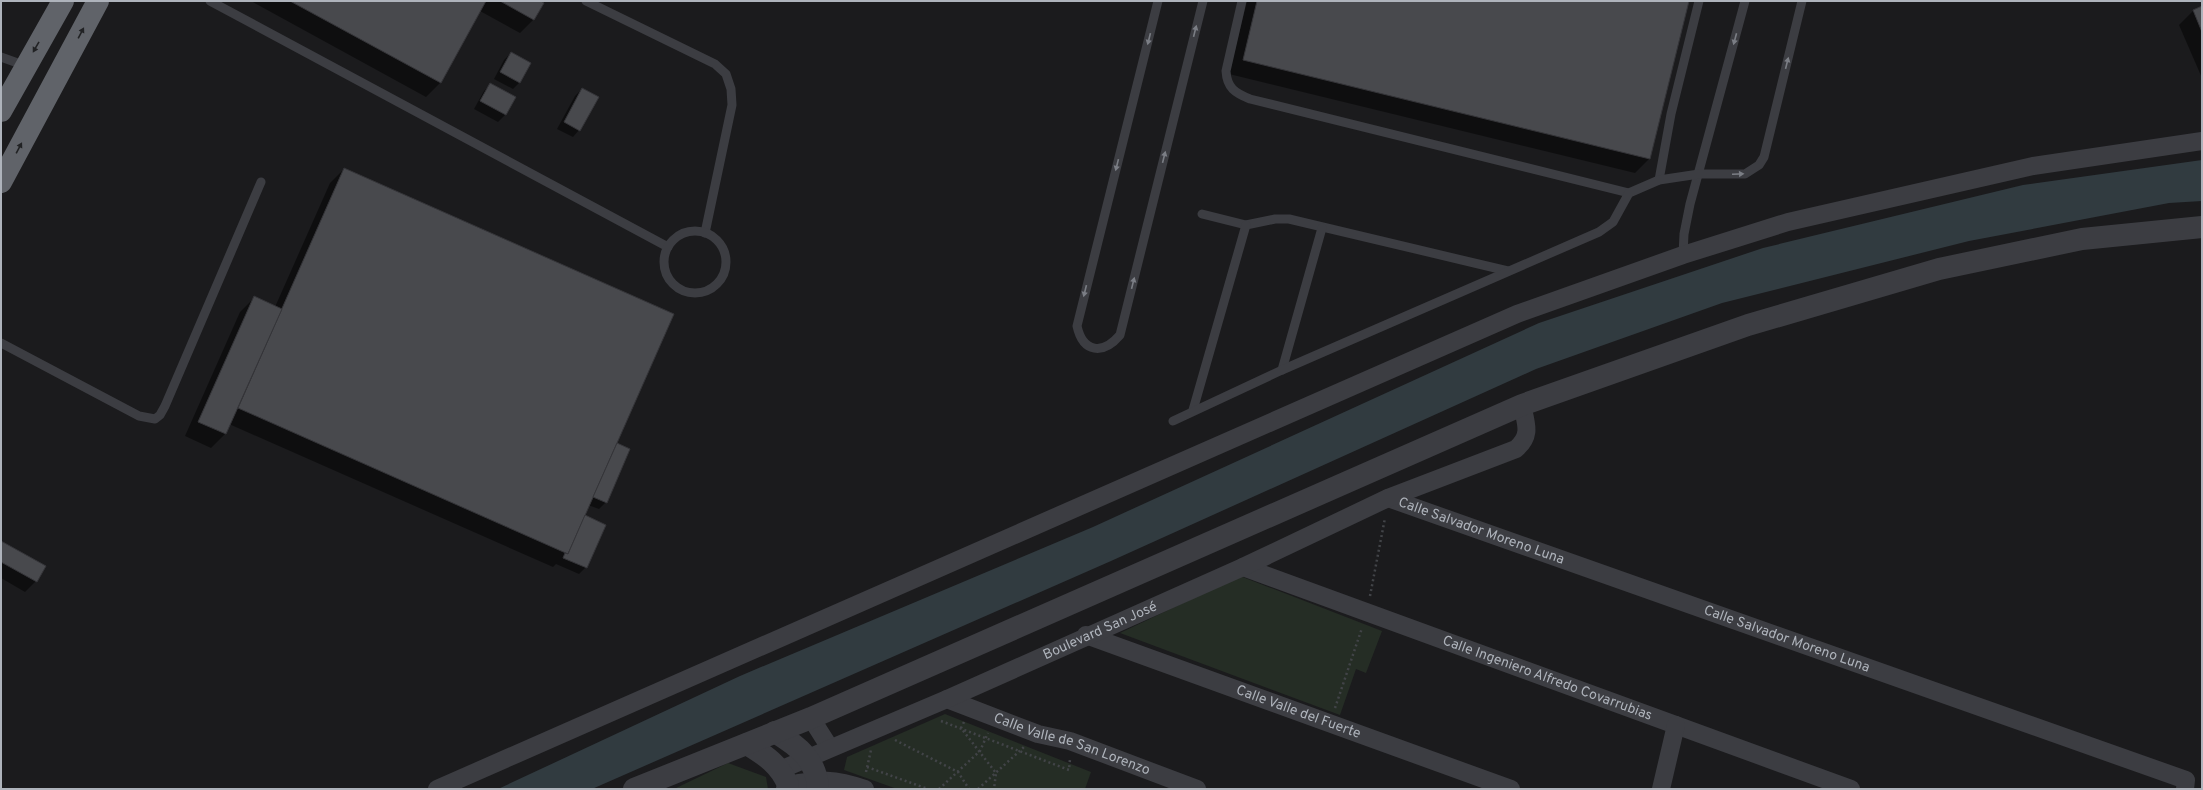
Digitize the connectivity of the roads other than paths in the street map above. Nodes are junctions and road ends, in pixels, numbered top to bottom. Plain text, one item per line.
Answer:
1 (62, 1) edge
2 (98, 1) edge
3 (210, 1) edge
4 (586, 1) edge
5 (1158, 1) edge
6 (1203, 1) edge
7 (1242, 1) edge
8 (1699, 1) edge
9 (1745, 1) edge
10 (1802, 1) edge
11 (1, 57) edge
12 (26, 66) junction
13 (1, 110) edge
14 (2202, 141) edge
15 (1699, 174) junction
16 (1659, 180) junction
17 (1, 182) edge
18 (261, 182) dead end
19 (1629, 193) junction
20 (1202, 214) dead end
21 (1246, 225) junction
22 (2202, 226) edge
23 (1322, 228) junction
24 (705, 233) junction
25 (668, 247) junction
26 (1683, 255) junction
27 (1508, 271) junction
28 (1, 343) edge
29 (1282, 370) junction
30 (1522, 405) junction
31 (1193, 410) junction
32 (1173, 421) dead end
33 (1388, 498) junction
34 (1243, 567) junction
35 (1086, 635) junction
36 (948, 699) junction
37 (811, 718) junction
38 (1676, 725) junction
39 (775, 732) junction
40 (747, 744) junction
41 (830, 748) junction
42 (808, 758) junction
43 (785, 781) edge
44 (818, 784) edge
45 (2186, 784) edge
46 (436, 789) edge
47 (634, 789) edge
48 (864, 789) edge
49 (1197, 789) edge
50 (1511, 789) edge
51 (1661, 789) edge
52 (1851, 789) edge

1 -> 12 highway
17 -> 2 highway
3 - 25 lane
4 - 24 lane
5 -> 6 lane
7 - 19 lane
8 - 16 lane
9 -> 15 lane
15 -> 10 lane
11 - 12 lane
12 - 13 highway
14 - 26 street
15 - 16 lane
15 - 26 lane
16 - 19 lane
18 - 28 lane
19 - 27 lane
20 - 21 lane
21 - 23 lane
21 - 31 lane
22 - 30 street
23 - 27 lane
23 - 29 lane
24 - 25 lane
24 - 25 lane
26 - 46 street
27 - 29 lane
29 - 31 lane
30 - 33 street, Boulevard San José
30 - 37 street
31 - 32 lane
33 - 34 street, Boulevard San José
33 - 45 street, Calle Salvador Moreno Luna
34 - 35 street, Boulevard San José
34 - 38 street, Calle Ingeniero Alfredo Covarrubias
35 - 36 street, Boulevard San José
35 - 50 street, Calle Valle del Fuerte
36 - 41 street, Boulevard San José
36 - 49 street, Calle Valle de San Lorenzo
37 - 39 street
37 - 41 street
38 - 51 street
38 - 52 street, Calle Ingeniero Alfredo Covarrubias
39 - 40 street
39 - 42 street
40 - 43 street
40 - 47 street
41 - 42 street, Boulevard San José
42 - 43 street, Boulevard San José
42 - 44 street
43 - 44 street
44 - 48 street

